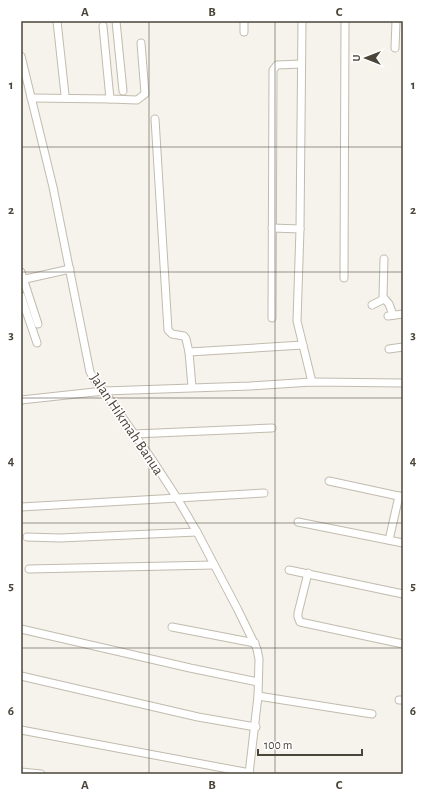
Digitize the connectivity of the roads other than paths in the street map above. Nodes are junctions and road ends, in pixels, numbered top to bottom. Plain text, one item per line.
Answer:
1 (57, 21) edge
2 (116, 21) edge
3 (244, 21) edge
4 (302, 21) edge
5 (345, 21) edge
6 (396, 21) edge
7 (103, 26) dead end
8 (244, 32) dead end
9 (141, 42) dead end
10 (395, 48) dead end
11 (21, 59) edge
12 (301, 64) junction
13 (123, 91) dead end
14 (65, 95) dead end
15 (31, 98) junction
16 (110, 99) junction
17 (155, 120) dead end
18 (272, 228) junction
19 (300, 229) junction
20 (384, 259) dead end
21 (70, 268) junction
22 (22, 277) edge
23 (344, 278) dead end
24 (21, 296) edge
25 (384, 299) junction
26 (372, 305) dead end
27 (403, 314) edge
28 (272, 318) dead end
29 (38, 324) dead end
30 (37, 343) dead end
31 (303, 345) junction
32 (403, 348) edge
33 (389, 349) dead end
34 (189, 352) junction
35 (312, 382) junction
36 (403, 383) edge
37 (192, 387) junction
38 (104, 391) junction
39 (21, 400) edge
40 (272, 428) dead end
41 (134, 434) junction
42 (329, 481) dead end
43 (264, 493) dead end
44 (401, 496) edge
45 (177, 498) junction
46 (21, 507) edge
47 (298, 522) dead end
48 (197, 532) junction
49 (27, 538) dead end
50 (389, 540) junction
51 (403, 543) edge
52 (214, 565) junction
53 (29, 569) dead end
54 (289, 570) dead end
55 (308, 573) junction
56 (403, 594) edge
57 (172, 627) dead end
58 (21, 629) edge
59 (255, 643) junction
60 (403, 644) edge
61 (21, 676) edge
62 (258, 682) junction
63 (258, 696) junction
64 (372, 714) dead end
65 (256, 727) junction
66 (21, 730) edge
67 (21, 772) edge
68 (250, 773) edge
69 (41, 774) edge

1 - 14 street
2 - 13 street
3 - 8 street
4 - 12 street
5 - 23 street
6 - 10 street
7 - 16 street
9 - 16 street
11 - 15 street, Jalan Hikmah Banua
12 - 18 street
12 - 19 street
15 - 16 street
15 - 21 street, Jalan Hikmah Banua
17 - 34 street
18 - 19 street
18 - 28 street
19 - 31 street
20 - 25 street
21 - 22 street
21 - 38 street, Jalan Hikmah Banua
22 - 29 street
24 - 30 street
25 - 26 street
25 - 27 street
31 - 34 street
31 - 35 street
32 - 33 street
34 - 37 street
35 - 36 street
35 - 37 street
37 - 38 street
38 - 39 street
38 - 41 street, Jalan Hikmah Banua
40 - 41 street
41 - 45 street, Jalan Hikmah Banua
42 - 44 street
43 - 45 street
44 - 50 street
45 - 46 street
45 - 48 street, Jalan Hikmah Banua
47 - 50 street
48 - 49 street
48 - 52 street, Jalan Hikmah Banua
50 - 51 street
52 - 53 street
52 - 59 street, Jalan Hikmah Banua
54 - 55 street
55 - 56 street
55 - 60 street
57 - 59 street
58 - 62 street
59 - 62 street, Jalan Hikmah Banua
61 - 65 street
62 - 63 street, Jalan Hikmah Banua
63 - 64 street
63 - 65 street, Jalan Hikmah Banua
65 - 68 street, Jalan Hikmah Banua
66 - 68 street
67 - 69 street

